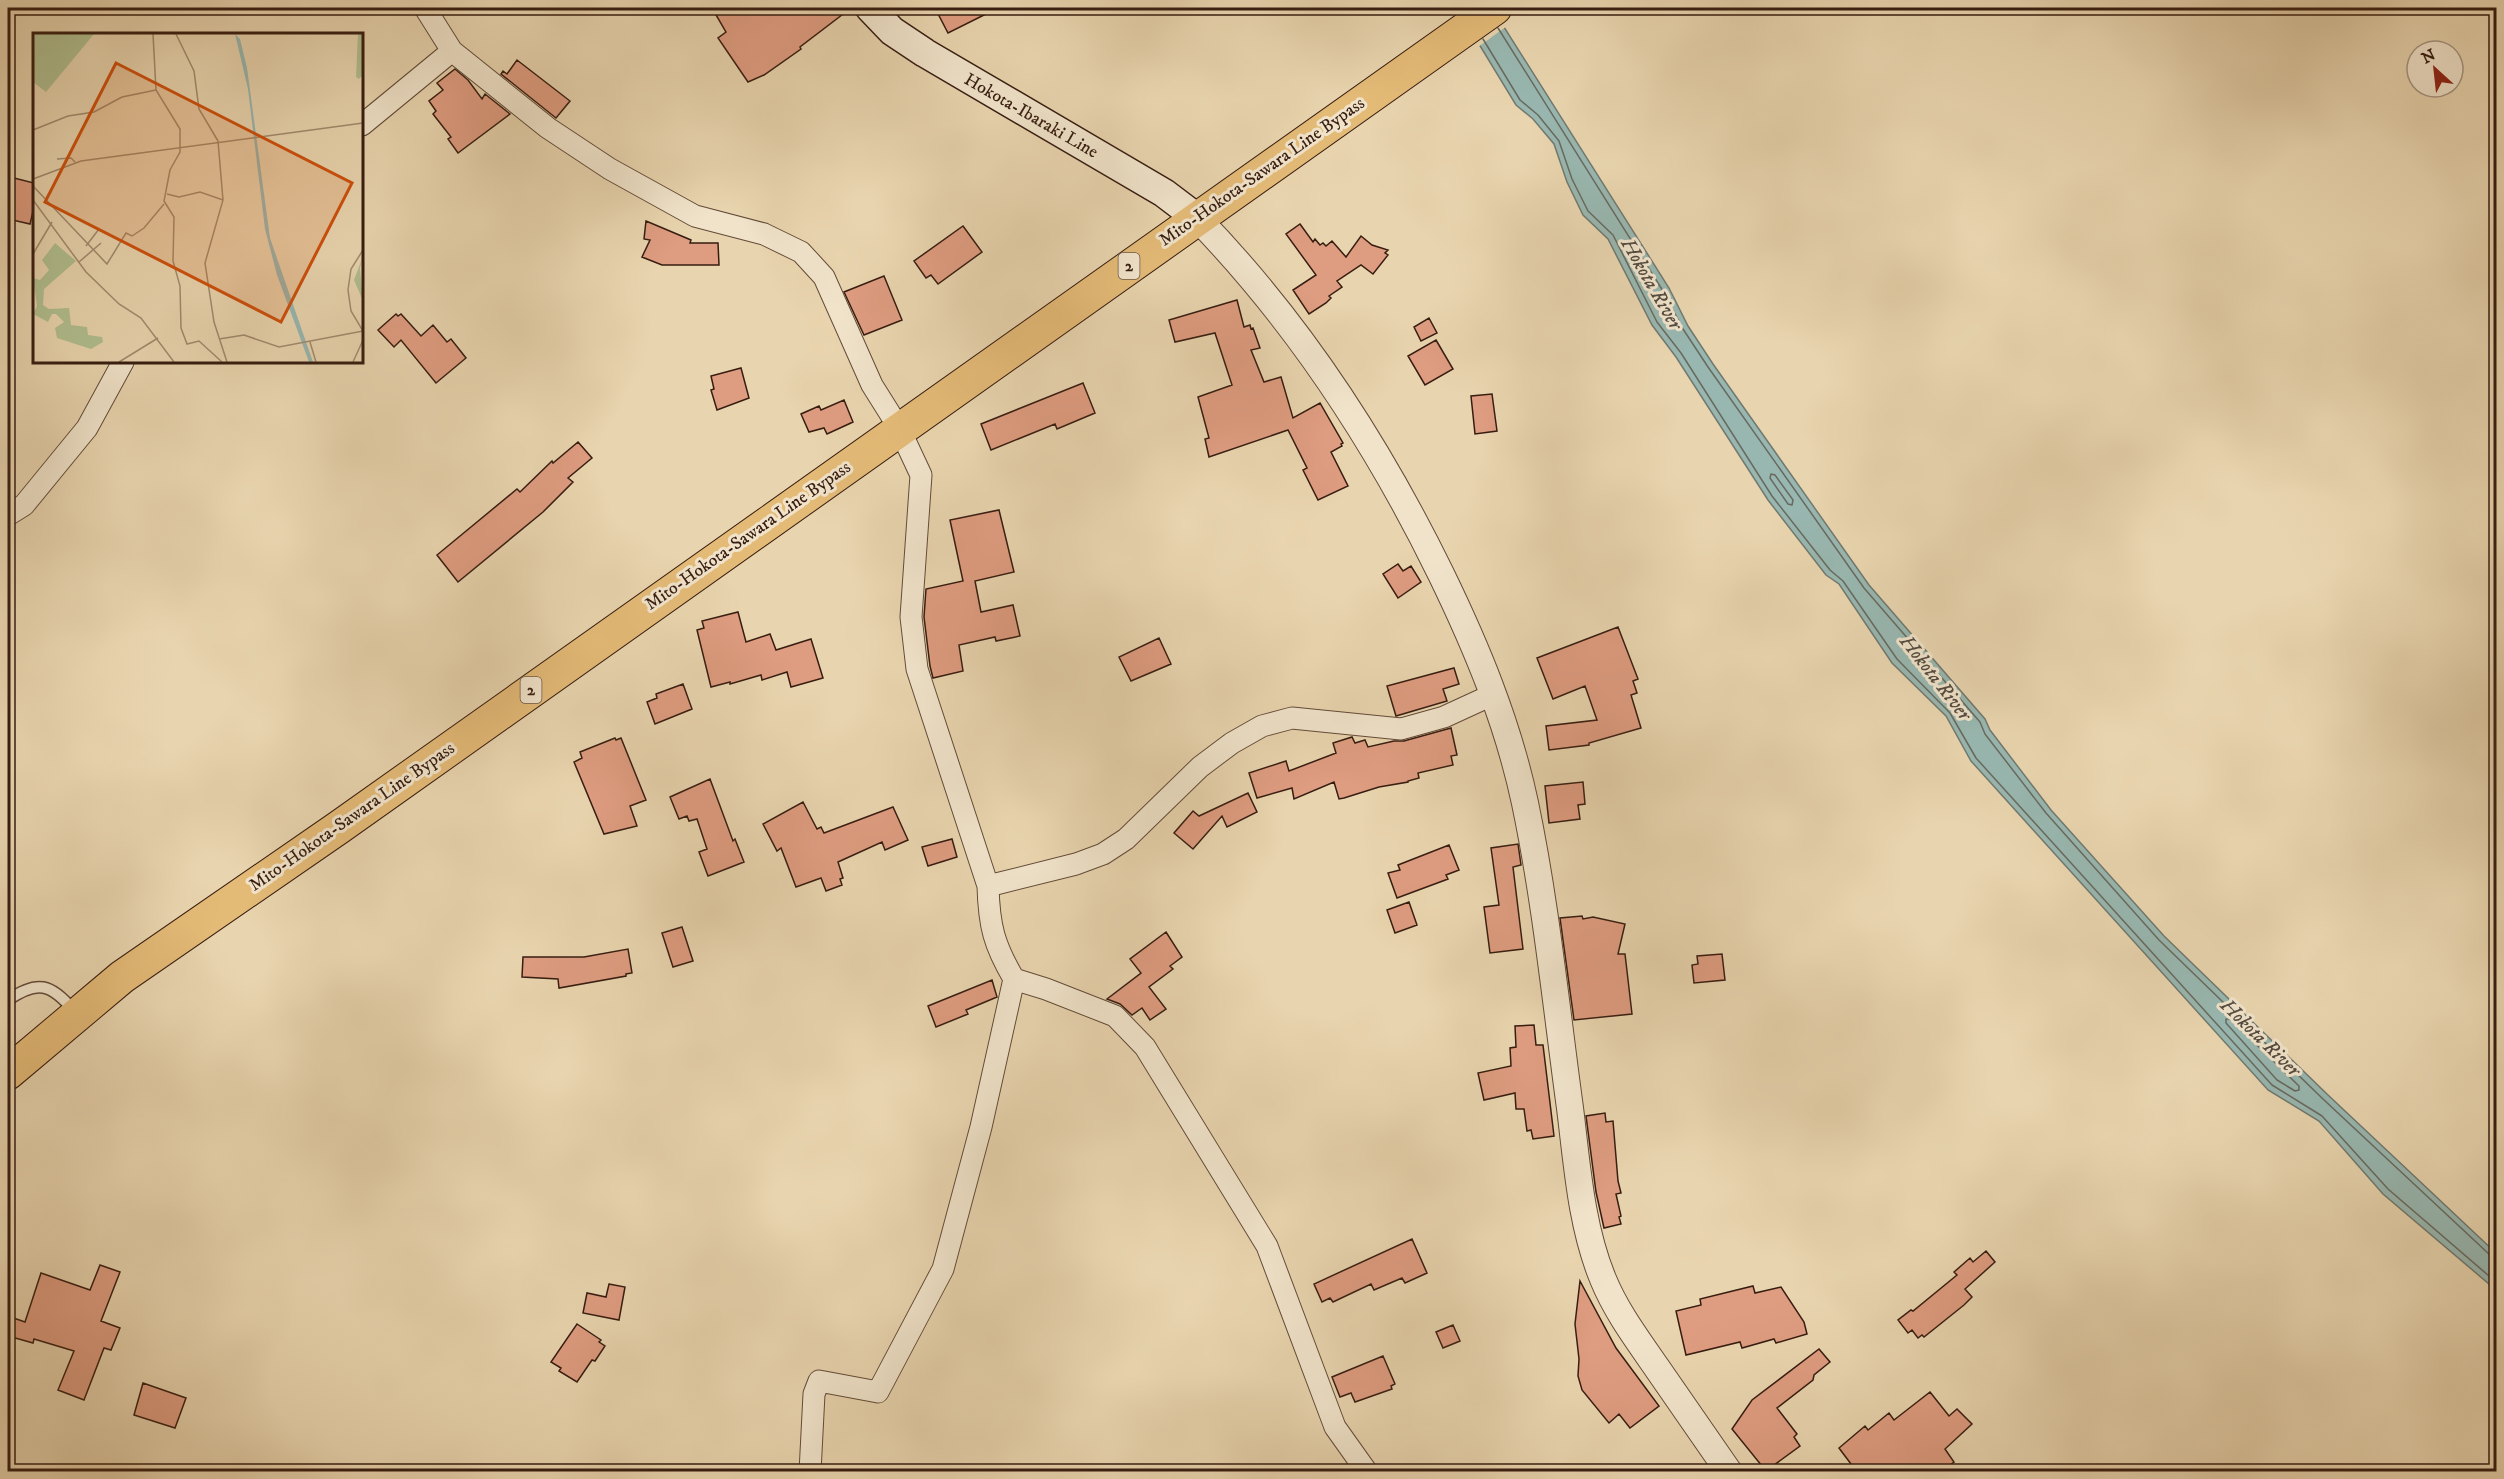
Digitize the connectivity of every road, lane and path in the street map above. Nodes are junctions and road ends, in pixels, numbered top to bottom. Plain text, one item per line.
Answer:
1 (425, 8) edge
2 (870, 8) edge
3 (1495, 8) edge
4 (452, 51) junction
5 (363, 124) edge
6 (1197, 218) junction
7 (122, 363) edge
8 (898, 428) junction
9 (8, 515) edge
10 (1494, 694) junction
11 (988, 886) junction
12 (1014, 979) junction
13 (8, 1000) edge
14 (76, 1013) junction
15 (8, 1072) edge
16 (810, 1472) edge
17 (1367, 1472) edge
18 (1729, 1472) edge

1 - 4 street
2 - 6 main road, Hokota-Ibaraki Line
3 - 6 main road, Mito-Hokota-Sawara Line Bypass / 2
4 - 5 street
4 - 8 street
6 - 8 main road, Mito-Hokota-Sawara Line Bypass / 2
6 - 10 street
7 - 9 street
8 - 11 street
8 - 14 main road, Mito-Hokota-Sawara Line Bypass / 2
10 - 11 street
10 - 18 street
11 - 12 street
12 - 16 street
12 - 17 street
13 - 14 lane
14 - 15 main road, Mito-Hokota-Sawara Line Bypass / 2

